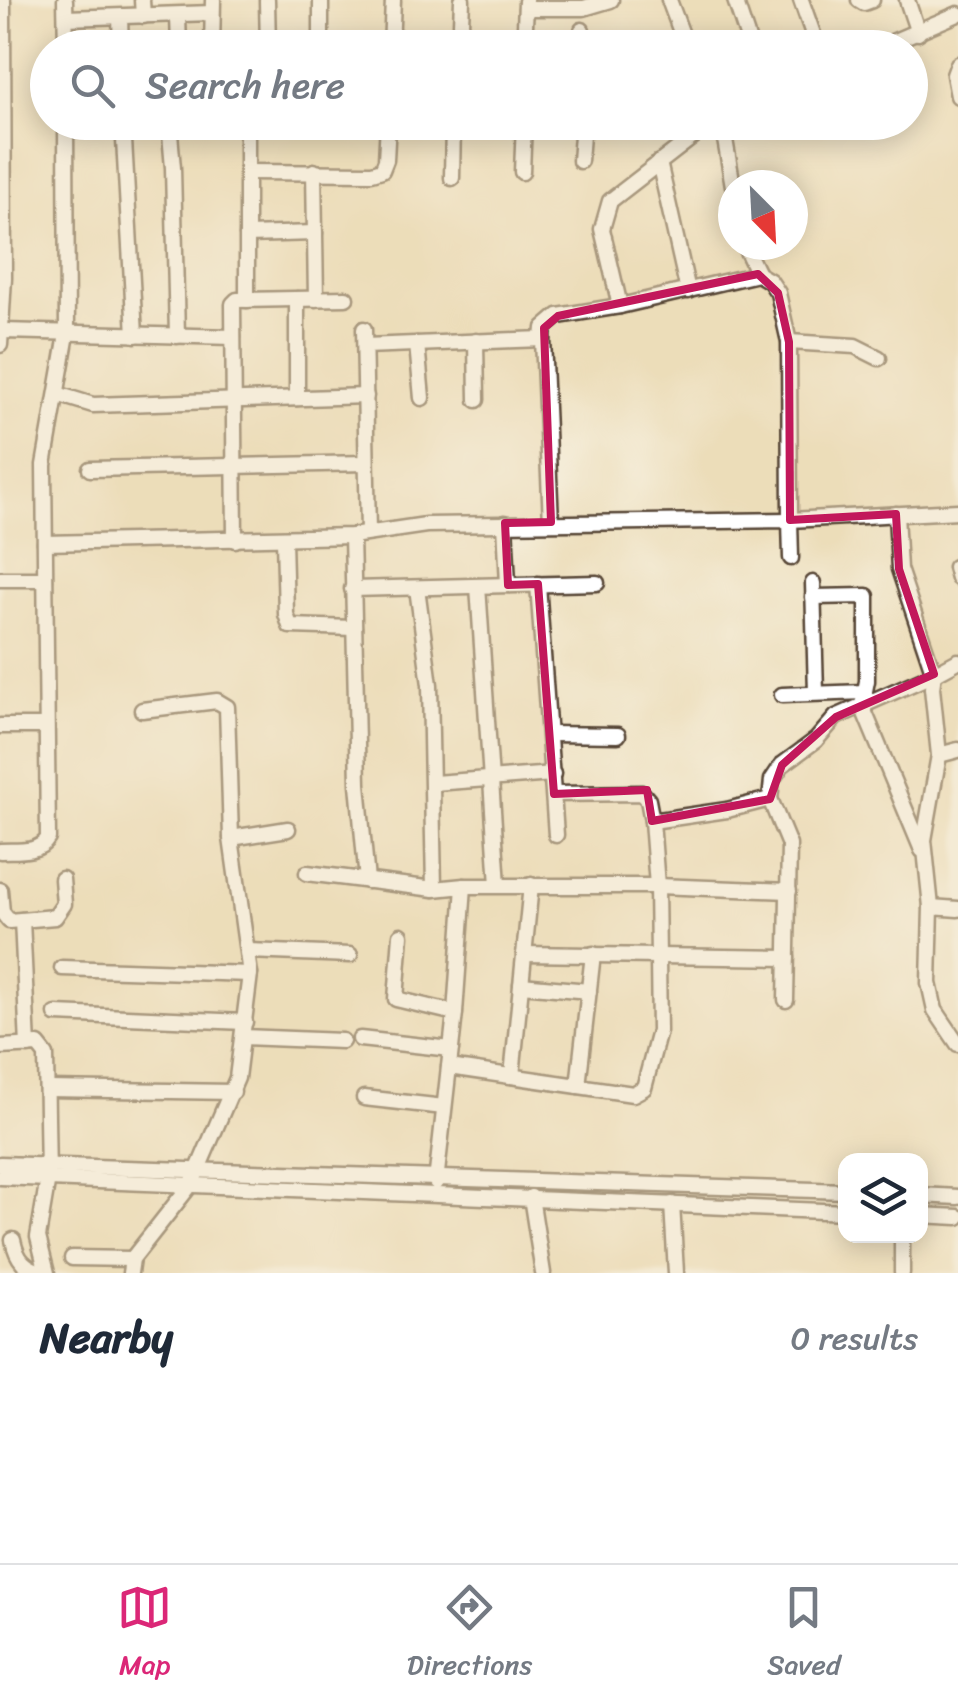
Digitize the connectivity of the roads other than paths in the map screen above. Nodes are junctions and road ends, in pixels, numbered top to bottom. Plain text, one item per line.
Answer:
1 (3, 0) edge
2 (66, 0) edge
3 (142, 0) edge
4 (267, 0) edge
5 (321, 0) edge
6 (393, 0) edge
7 (462, 0) edge
8 (611, 0) edge
9 (669, 0) edge
10 (735, 0) edge
11 (802, 0) edge
12 (858, 0) edge
13 (872, 0) edge
14 (907, 0) edge
15 (526, 4) edge
16 (212, 7) edge
17 (958, 14) edge
18 (178, 15) junction
19 (144, 16) junction
20 (120, 17) junction
21 (66, 18) junction
22 (461, 24) dead end
23 (525, 26) dead end
24 (66, 30) edge
25 (120, 30) edge
26 (178, 30) edge
27 (268, 30) edge
28 (322, 30) edge
29 (392, 30) edge
30 (678, 30) edge
31 (746, 30) edge
32 (812, 30) edge
33 (917, 30) edge
34 (924, 30) edge
35 (958, 64) edge
36 (958, 96) edge
37 (66, 140) edge
38 (124, 140) edge
39 (171, 140) edge
40 (247, 140) edge
41 (387, 140) edge
42 (453, 140) edge
43 (523, 140) edge
44 (582, 140) edge
45 (688, 140) edge
46 (725, 140) edge
47 (580, 161) dead end
48 (659, 162) junction
49 (730, 170) edge
50 (314, 171) junction
51 (247, 172) junction
52 (522, 172) dead end
53 (452, 178) dead end
54 (315, 233) junction
55 (247, 235) junction
56 (751, 260) edge
57 (758, 274) junction
58 (2, 278) edge
59 (688, 290) junction
60 (346, 298) dead end
61 (297, 299) junction
62 (316, 299) junction
63 (247, 300) junction
64 (620, 306) junction
65 (364, 329) dead end
66 (68, 334) junction
67 (135, 335) junction
68 (177, 336) junction
69 (233, 336) junction
70 (1, 338) edge
71 (543, 339) junction
72 (476, 342) junction
73 (790, 342) junction
74 (417, 344) junction
75 (365, 346) junction
76 (879, 358) dead end
77 (57, 394) junction
78 (366, 396) junction
79 (296, 398) junction
80 (422, 398) dead end
81 (233, 400) junction
82 (476, 400) dead end
83 (366, 463) junction
84 (234, 466) junction
85 (90, 469) dead end
86 (958, 511) edge
87 (896, 514) junction
88 (790, 520) junction
89 (551, 522) junction
90 (505, 523) junction
91 (360, 534) junction
92 (284, 539) junction
93 (235, 540) junction
94 (45, 543) junction
95 (791, 558) dead end
96 (45, 578) junction
97 (0, 580) edge
98 (538, 584) junction
99 (597, 584) dead end
100 (508, 585) junction
101 (478, 586) junction
102 (417, 588) junction
103 (352, 589) junction
104 (354, 628) junction
105 (958, 661) edge
106 (934, 674) junction
107 (816, 693) junction
108 (782, 695) dead end
109 (864, 699) junction
110 (142, 710) dead end
111 (0, 726) edge
112 (46, 726) junction
113 (550, 734) junction
114 (618, 734) dead end
115 (958, 750) edge
116 (940, 755) junction
117 (554, 774) junction
118 (491, 779) junction
119 (434, 783) junction
120 (554, 794) junction
121 (770, 800) junction
122 (652, 821) junction
123 (288, 830) dead end
124 (556, 835) dead end
125 (232, 838) junction
126 (0, 850) edge
127 (924, 855) junction
128 (307, 873) dead end
129 (62, 879) dead end
130 (367, 881) junction
131 (498, 885) junction
132 (532, 885) junction
133 (464, 886) junction
134 (657, 886) junction
135 (0, 890) edge
136 (434, 890) junction
137 (789, 891) junction
138 (931, 907) junction
139 (958, 909) edge
140 (22, 920) junction
141 (401, 935) dead end
142 (248, 951) junction
143 (524, 954) junction
144 (593, 954) junction
145 (350, 955) dead end
146 (658, 957) junction
147 (787, 958) junction
148 (62, 968) dead end
149 (250, 974) junction
150 (521, 984) junction
151 (589, 991) junction
152 (786, 1000) dead end
153 (455, 1013) junction
154 (56, 1014) dead end
155 (244, 1030) junction
156 (360, 1039) dead end
157 (342, 1041) dead end
158 (958, 1044) edge
159 (28, 1046) junction
160 (0, 1047) edge
161 (451, 1049) junction
162 (449, 1068) junction
163 (512, 1076) junction
164 (578, 1086) junction
165 (48, 1089) junction
166 (233, 1092) junction
167 (364, 1098) dead end
168 (444, 1107) junction
169 (0, 1164) edge
170 (48, 1172) junction
171 (195, 1176) junction
172 (0, 1177) edge
173 (436, 1185) junction
174 (838, 1191) edge
175 (928, 1195) edge
176 (531, 1197) junction
177 (958, 1197) edge
178 (672, 1204) junction
179 (838, 1212) edge
180 (928, 1215) edge
181 (958, 1216) edge
182 (13, 1240) dead end
183 (902, 1243) edge
184 (72, 1258) dead end
185 (131, 1266) edge
186 (45, 1273) edge
187 (543, 1273) edge
188 (676, 1273) edge
189 (902, 1273) edge

1 - 58 street
2 - 21 street
3 - 19 street
4 - 27 street
5 - 28 street
6 - 29 street
7 - 22 street
8 - 15 street
9 - 30 street
10 - 31 street
11 - 32 street
12 - 13 street
14 - 33 street
15 - 23 street
16 - 18 street
17 - 34 street
18 - 19 street
18 - 26 street
19 - 20 street
20 - 21 street
20 - 25 street
21 - 24 street
35 - 36 street
37 - 66 street
38 - 67 street
39 - 68 street
40 - 51 street
41 - 50 street
42 - 53 street
43 - 52 street
44 - 47 street
45 - 48 street
46 - 49 street
48 - 59 street
48 - 64 street
50 - 51 street
50 - 54 street
51 - 55 street
54 - 55 street
54 - 62 street
55 - 63 street
56 - 57 street
57 - 59 street
57 - 73 street
58 - 70 street
59 - 64 street
60 - 62 street
61 - 62 street
61 - 63 street
61 - 79 street
63 - 69 street
64 - 71 street
65 - 75 street
66 - 67 street
66 - 70 street
66 - 77 street
67 - 68 street
68 - 69 street
69 - 81 street
71 - 72 street
71 - 89 street
72 - 74 street
72 - 82 street
73 - 76 street
73 - 88 street
74 - 75 street
74 - 80 street
75 - 78 street
77 - 81 street
77 - 94 street
78 - 79 street
78 - 83 street
79 - 81 street
81 - 84 street
83 - 84 street
83 - 91 street
84 - 85 street
84 - 93 street
86 - 87 street
87 - 88 street
87 - 106 street
88 - 89 street
88 - 95 street
89 - 90 street
90 - 91 street
90 - 100 street
91 - 92 street
91 - 103 street
92 - 93 street
92 - 104 street
93 - 94 street
94 - 96 street
96 - 97 street
96 - 112 street
98 - 99 street
98 - 100 street
98 - 113 street
100 - 101 street
101 - 102 street
101 - 118 street
102 - 103 street
102 - 119 street
103 - 104 street
104 - 130 street
105 - 106 street
106 - 109 street
106 - 116 street
107 - 108 street
107 - 109 street
107 - 109 street
109 - 121 street
109 - 127 street
110 - 125 street
111 - 112 street
112 - 126 street
113 - 114 street
113 - 117 street
115 - 116 street
116 - 127 street
117 - 118 street
117 - 120 street
118 - 119 street
118 - 131 street
119 - 136 street
120 - 122 street
120 - 124 street
121 - 122 street
121 - 137 street
122 - 134 street
123 - 125 street
125 - 142 street
127 - 138 street
128 - 130 street
129 - 140 street
130 - 136 street
131 - 132 street
131 - 133 street
132 - 134 street
132 - 143 street
133 - 136 street
133 - 153 street
134 - 137 street
134 - 146 street
135 - 140 street
137 - 147 street
138 - 139 street
138 - 158 street
140 - 159 street
141 - 153 street
142 - 145 street
142 - 149 street
143 - 144 street
143 - 150 street
144 - 146 street
144 - 151 street
146 - 147 street
146 - 164 street
147 - 152 street
148 - 149 street
149 - 155 street
150 - 151 street
150 - 163 street
151 - 164 street
153 - 161 street
154 - 155 street
155 - 157 street
155 - 166 street
156 - 161 street
159 - 160 street
159 - 165 street
161 - 162 street
162 - 163 street
162 - 168 street
163 - 164 street
165 - 166 street
165 - 170 street
166 - 171 street
167 - 168 street
168 - 173 street
169 - 170 street
170 - 171 street
170 - 172 street
170 - 186 street
171 - 173 street
171 - 185 street
173 - 174 street
173 - 176 street
175 - 177 street
176 - 178 street
176 - 187 street
178 - 179 street
178 - 188 street
180 - 181 street
182 - 186 street
183 - 189 street
184 - 185 street

